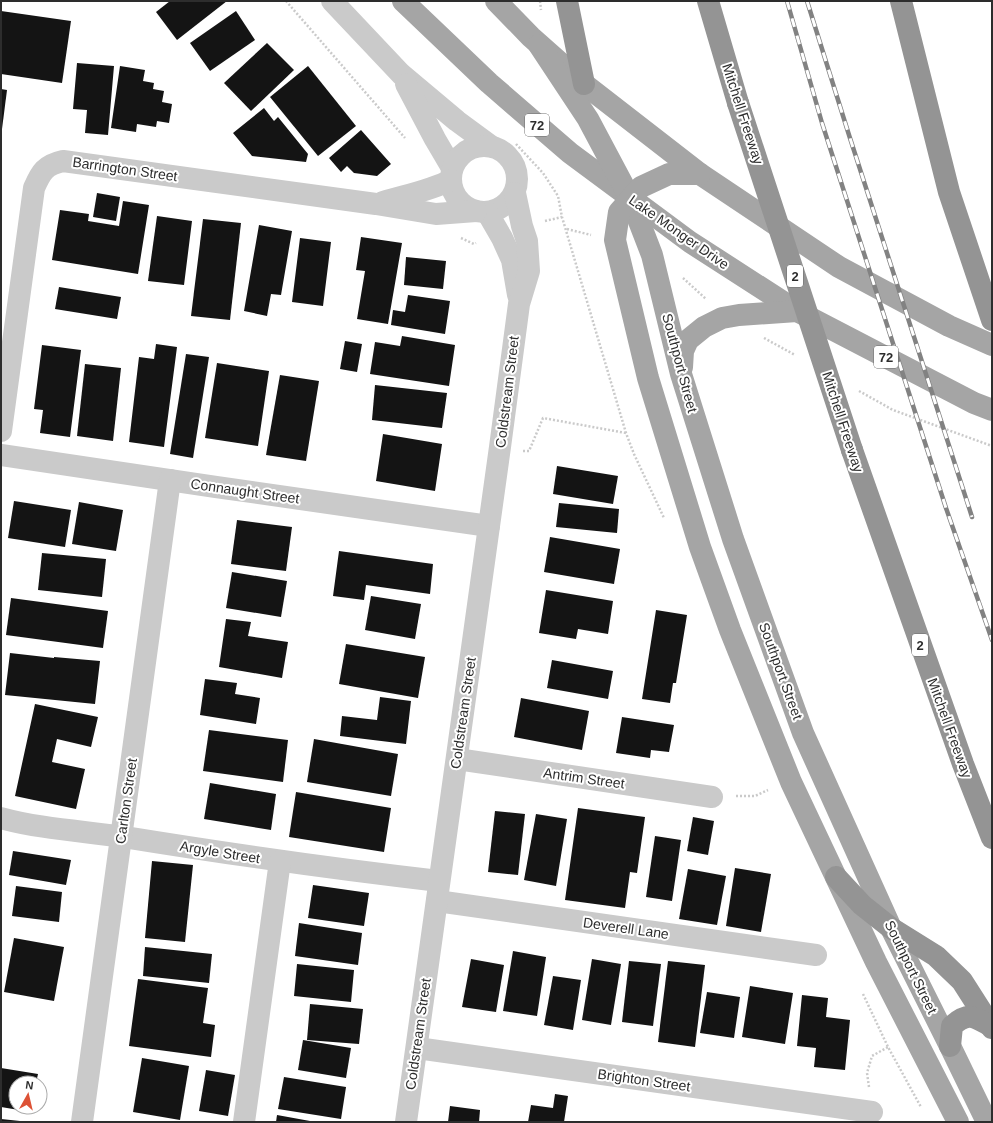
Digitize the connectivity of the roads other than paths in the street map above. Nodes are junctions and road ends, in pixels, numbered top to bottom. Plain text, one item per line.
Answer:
1 (332, 1) edge
2 (403, 1) edge
3 (496, 1) edge
4 (567, 1) edge
5 (708, 1) edge
6 (901, 1) edge
7 (539, 45) junction
8 (401, 74) junction
9 (584, 84) junction
10 (593, 129) junction
11 (491, 146) junction
12 (452, 174) junction
13 (700, 174) junction
14 (602, 177) junction
15 (515, 193) junction
16 (635, 193) junction
17 (376, 204) junction
18 (481, 212) junction
19 (615, 240) junction
20 (519, 304) junction
21 (797, 312) junction
22 (992, 320) edge
23 (992, 345) edge
24 (681, 374) junction
25 (992, 410) edge
26 (1, 431) edge
27 (1, 455) edge
28 (170, 480) junction
29 (489, 526) junction
30 (457, 759) junction
31 (712, 797) road end
32 (1, 818) edge
33 (121, 837) junction
34 (992, 838) edge
35 (280, 861) junction
36 (836, 877) junction
37 (438, 891) junction
38 (891, 928) junction
39 (816, 955) dead end
40 (992, 1027) edge
41 (950, 1046) junction
42 (417, 1048) junction
43 (872, 1112) road end
44 (82, 1122) edge
45 (244, 1122) edge
46 (406, 1122) edge
47 (958, 1122) edge
48 (987, 1122) edge

1 - 8 street
2 - 14 main road, Lake Monger Drive / 72
3 - 7 main road
4 - 9 highway
5 - 34 highway, Mitchell Freeway / 2, bridge
6 - 22 highway
7 - 9 main road
7 - 10 main road, Southport Street
8 - 11 street
8 - 12 street
9 - 10 main road, Southport Street
9 - 13 main road
9 - 16 main road, Southport Street
10 - 14 main road, Southport Street
10 - 16 main road, Southport Street
11 - 12 street
11 - 15 street
12 - 17 street, Barrington Street
12 - 18 street
13 - 16 main road
13 - 23 main road
14 - 16 main road, Lake Monger Drive / 72
14 - 19 main road, Southport Street
15 - 18 street
15 - 20 street, Coldstream Street
16 - 19 main road, Southport Street
16 - 21 main road, Lake Monger Drive / 72
16 - 24 main road, Southport Street
17 - 18 street, Barrington Street
17 - 26 street, Barrington Street
18 - 20 street, Coldstream Street
19 - 36 main road, Southport Street
20 - 29 street, Coldstream Street
21 - 24 main road
21 - 25 main road, Lake Monger Drive / 72
24 - 38 main road, Southport Street
27 - 28 street, Connaught Street
28 - 29 street, Connaught Street
28 - 33 street, Carlton Street
29 - 30 street, Coldstream Street
30 - 31 street, Antrim Street
30 - 37 street, Coldstream Street
32 - 33 street, Argyle Street
33 - 35 street, Argyle Street
33 - 44 street, Carlton Street
35 - 37 street, Argyle Street
35 - 45 street
36 - 38 highway
36 - 47 main road, Southport Street
37 - 39 street, Deverell Lane
37 - 42 street, Coldstream Street
38 - 40 highway
38 - 41 main road, Southport Street
40 - 41 highway
41 - 48 main road, Southport Street
42 - 43 street, Brighton Street
42 - 46 street, Coldstream Street

